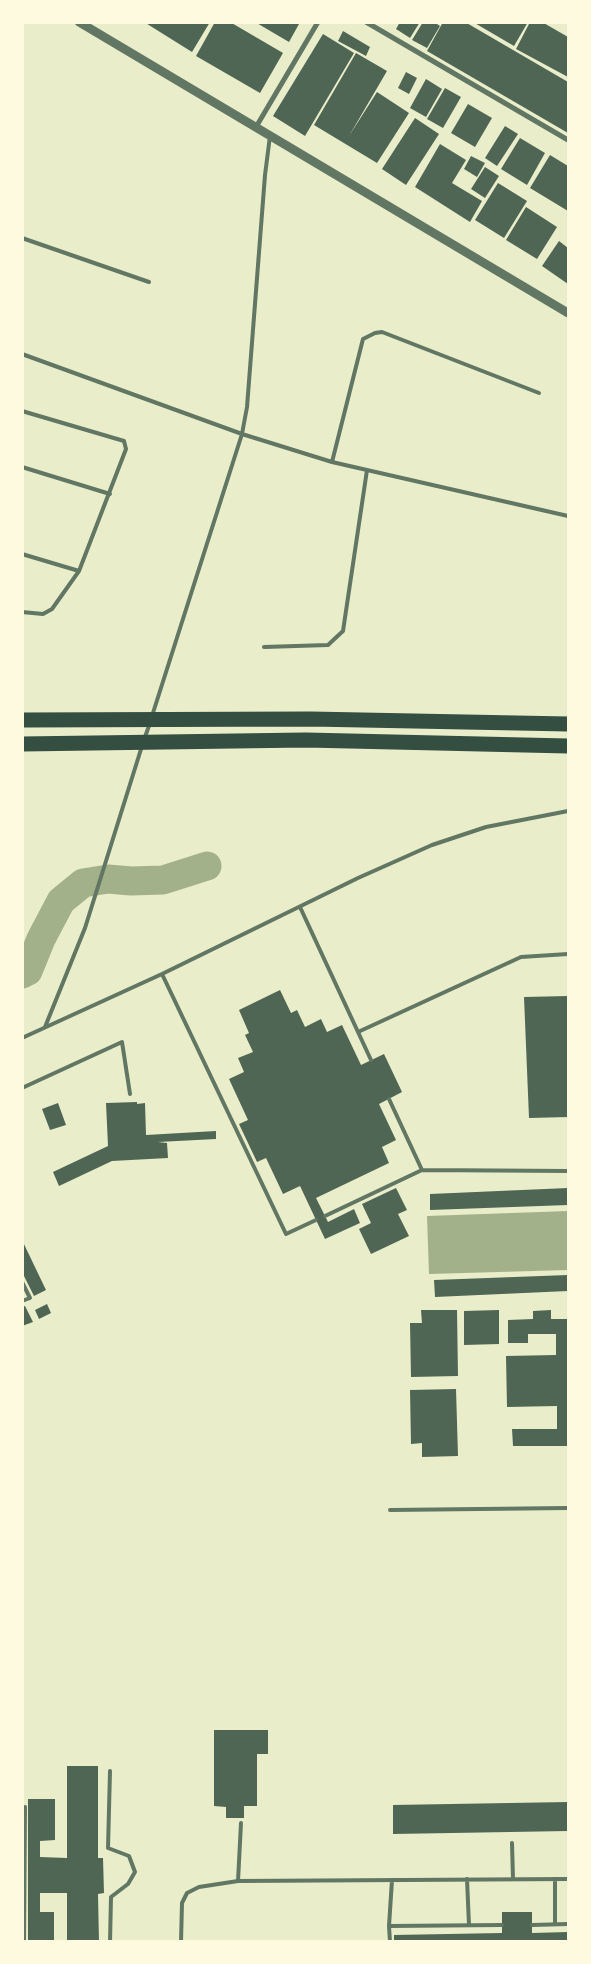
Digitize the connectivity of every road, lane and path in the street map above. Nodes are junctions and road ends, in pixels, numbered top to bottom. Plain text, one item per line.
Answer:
1 (79, 22) edge
2 (318, 22) edge
3 (366, 22) edge
4 (256, 127) junction
5 (270, 136) junction
6 (568, 140) edge
7 (22, 238) edge
8 (149, 282) dead end
9 (568, 312) edge
10 (22, 354) edge
11 (539, 394) dead end
12 (22, 411) edge
13 (242, 434) junction
14 (332, 462) junction
15 (22, 467) edge
16 (368, 470) junction
17 (110, 494) junction
18 (568, 516) edge
19 (22, 554) edge
20 (79, 571) junction
21 (22, 612) edge
22 (264, 647) dead end
23 (22, 720) edge
24 (568, 724) edge
25 (22, 744) edge
26 (568, 746) edge
27 (568, 811) edge
28 (300, 907) junction
29 (568, 954) edge
30 (162, 974) junction
31 (45, 1027) junction
32 (358, 1032) junction
33 (22, 1038) edge
34 (371, 1060) dead end
35 (22, 1088) edge
36 (130, 1094) dead end
37 (389, 1099) dead end
38 (422, 1170) junction
39 (568, 1172) edge
40 (325, 1216) dead end
41 (316, 1220) dead end
42 (22, 1282) edge
43 (22, 1301) edge
44 (568, 1508) edge
45 (390, 1510) dead end
46 (110, 1771) dead end
47 (25, 1808) dead end
48 (241, 1823) dead end
49 (512, 1843) dead end
50 (468, 1879) junction
51 (513, 1879) junction
52 (555, 1879) junction
53 (568, 1879) edge
54 (392, 1880) junction
55 (238, 1881) junction
56 (555, 1924) junction
57 (568, 1924) edge
58 (469, 1925) junction
59 (502, 1925) dead end
60 (532, 1925) dead end
61 (389, 1926) junction
62 (24, 1942) edge
63 (110, 1942) edge
64 (181, 1942) edge
65 (390, 1942) edge

1 - 4 street
2 - 4 street
3 - 6 street
4 - 5 street
5 - 9 street
5 - 13 lane
7 - 8 lane
10 - 13 lane
11 - 14 lane
12 - 17 lane
13 - 14 lane
13 - 31 lane
14 - 16 lane
15 - 17 lane
16 - 18 lane
16 - 22 lane
17 - 20 lane
19 - 20 lane
20 - 21 lane
23 - 24 highway
25 - 26 highway
27 - 28 lane
28 - 30 lane
28 - 32 lane
29 - 32 lane
30 - 31 lane
30 - 41 lane
31 - 33 lane
32 - 34 lane
35 - 36 lane
37 - 38 lane
38 - 39 lane
38 - 40 lane
42 - 43 lane
44 - 45 lane
46 - 63 lane
47 - 62 lane
48 - 55 lane
49 - 51 lane
50 - 51 lane
50 - 54 lane
50 - 58 lane
51 - 52 lane
52 - 53 lane
52 - 56 lane
54 - 55 lane
54 - 61 lane
55 - 64 lane
56 - 57 lane
56 - 60 lane
58 - 59 lane
58 - 61 lane
61 - 65 lane

